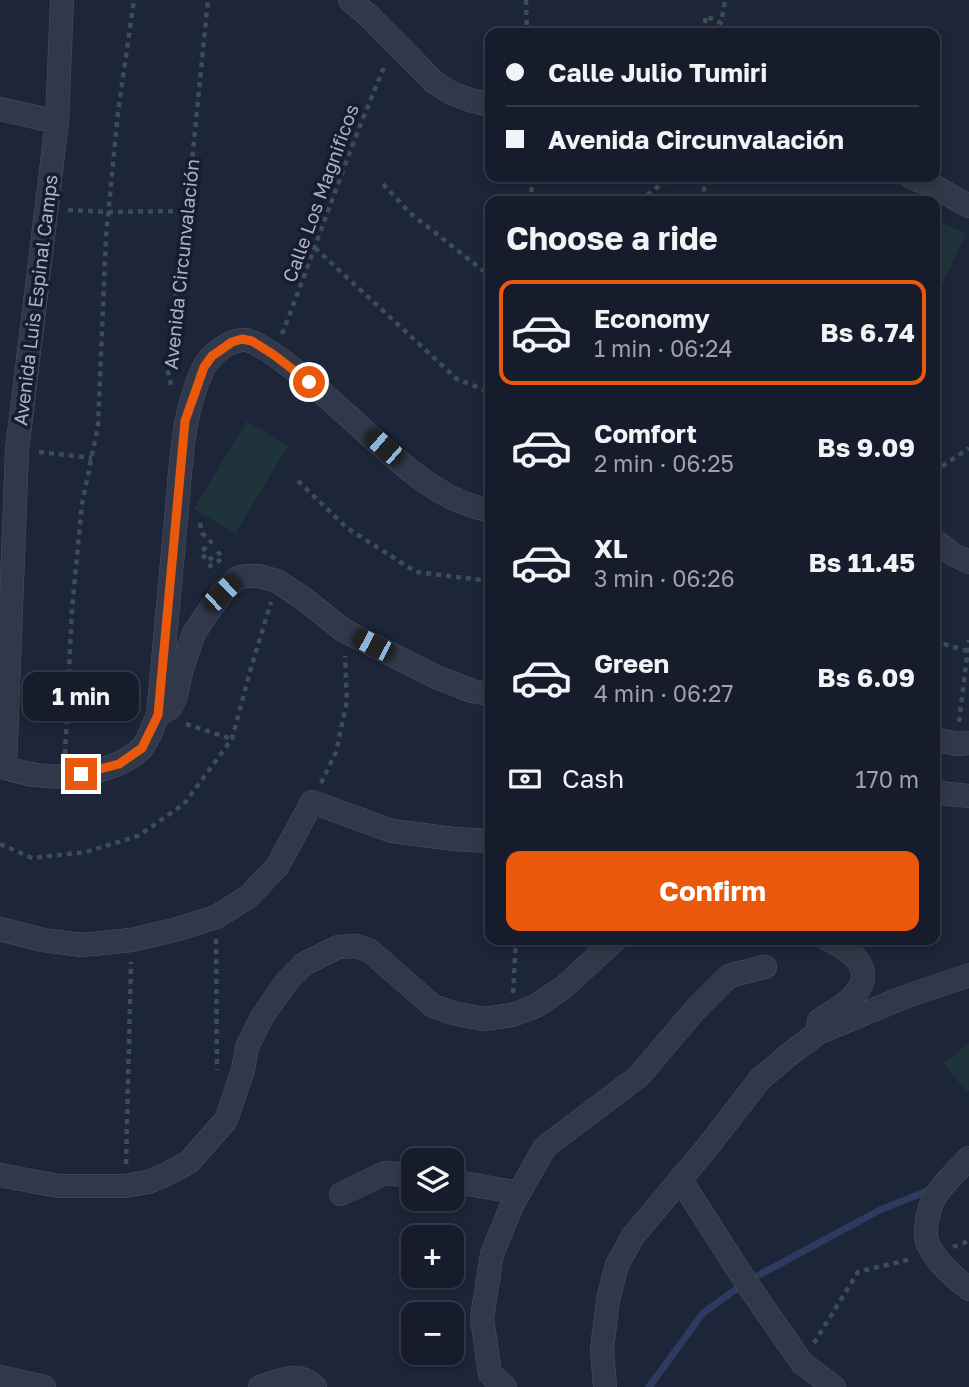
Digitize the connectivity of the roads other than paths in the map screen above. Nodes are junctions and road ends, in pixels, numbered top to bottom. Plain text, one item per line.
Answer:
1 (62, 0) edge
2 (350, 0) edge
3 (485, 104) edge
4 (0, 109) edge
5 (57, 122) junction
6 (923, 182) edge
7 (969, 206) edge
8 (485, 509) edge
9 (940, 544) edge
10 (969, 562) edge
11 (485, 693) edge
12 (158, 715) junction
13 (940, 740) edge
14 (963, 744) edge
15 (2, 767) edge
16 (940, 793) edge
17 (969, 796) edge
18 (485, 841) edge
19 (0, 929) edge
20 (610, 945) edge
21 (840, 945) edge
22 (765, 967) dead end
23 (969, 975) edge
24 (818, 1033) junction
25 (969, 1158) edge
26 (0, 1175) edge
27 (401, 1175) edge
28 (680, 1180) junction
29 (464, 1183) edge
30 (519, 1193) junction
31 (341, 1194) dead end
32 (969, 1289) edge
33 (0, 1377) edge
34 (44, 1387) edge
35 (260, 1387) edge
36 (315, 1387) edge
37 (505, 1387) edge
38 (604, 1387) edge
39 (834, 1387) edge

1 - 5 street, Avenida Luis Espinal Camps
2 - 3 street
4 - 5 street
5 - 15 street, Avenida Luis Espinal Camps
6 - 7 street
8 - 12 street
9 - 10 street
11 - 12 street
12 - 15 street
13 - 14 street
16 - 17 street
18 - 19 street
20 - 26 street
21 - 24 street
22 - 30 street
23 - 24 street
24 - 28 street
25 - 32 street
27 - 31 street
28 - 38 street
28 - 39 street
29 - 30 street
30 - 37 street
33 - 34 street
35 - 36 street

